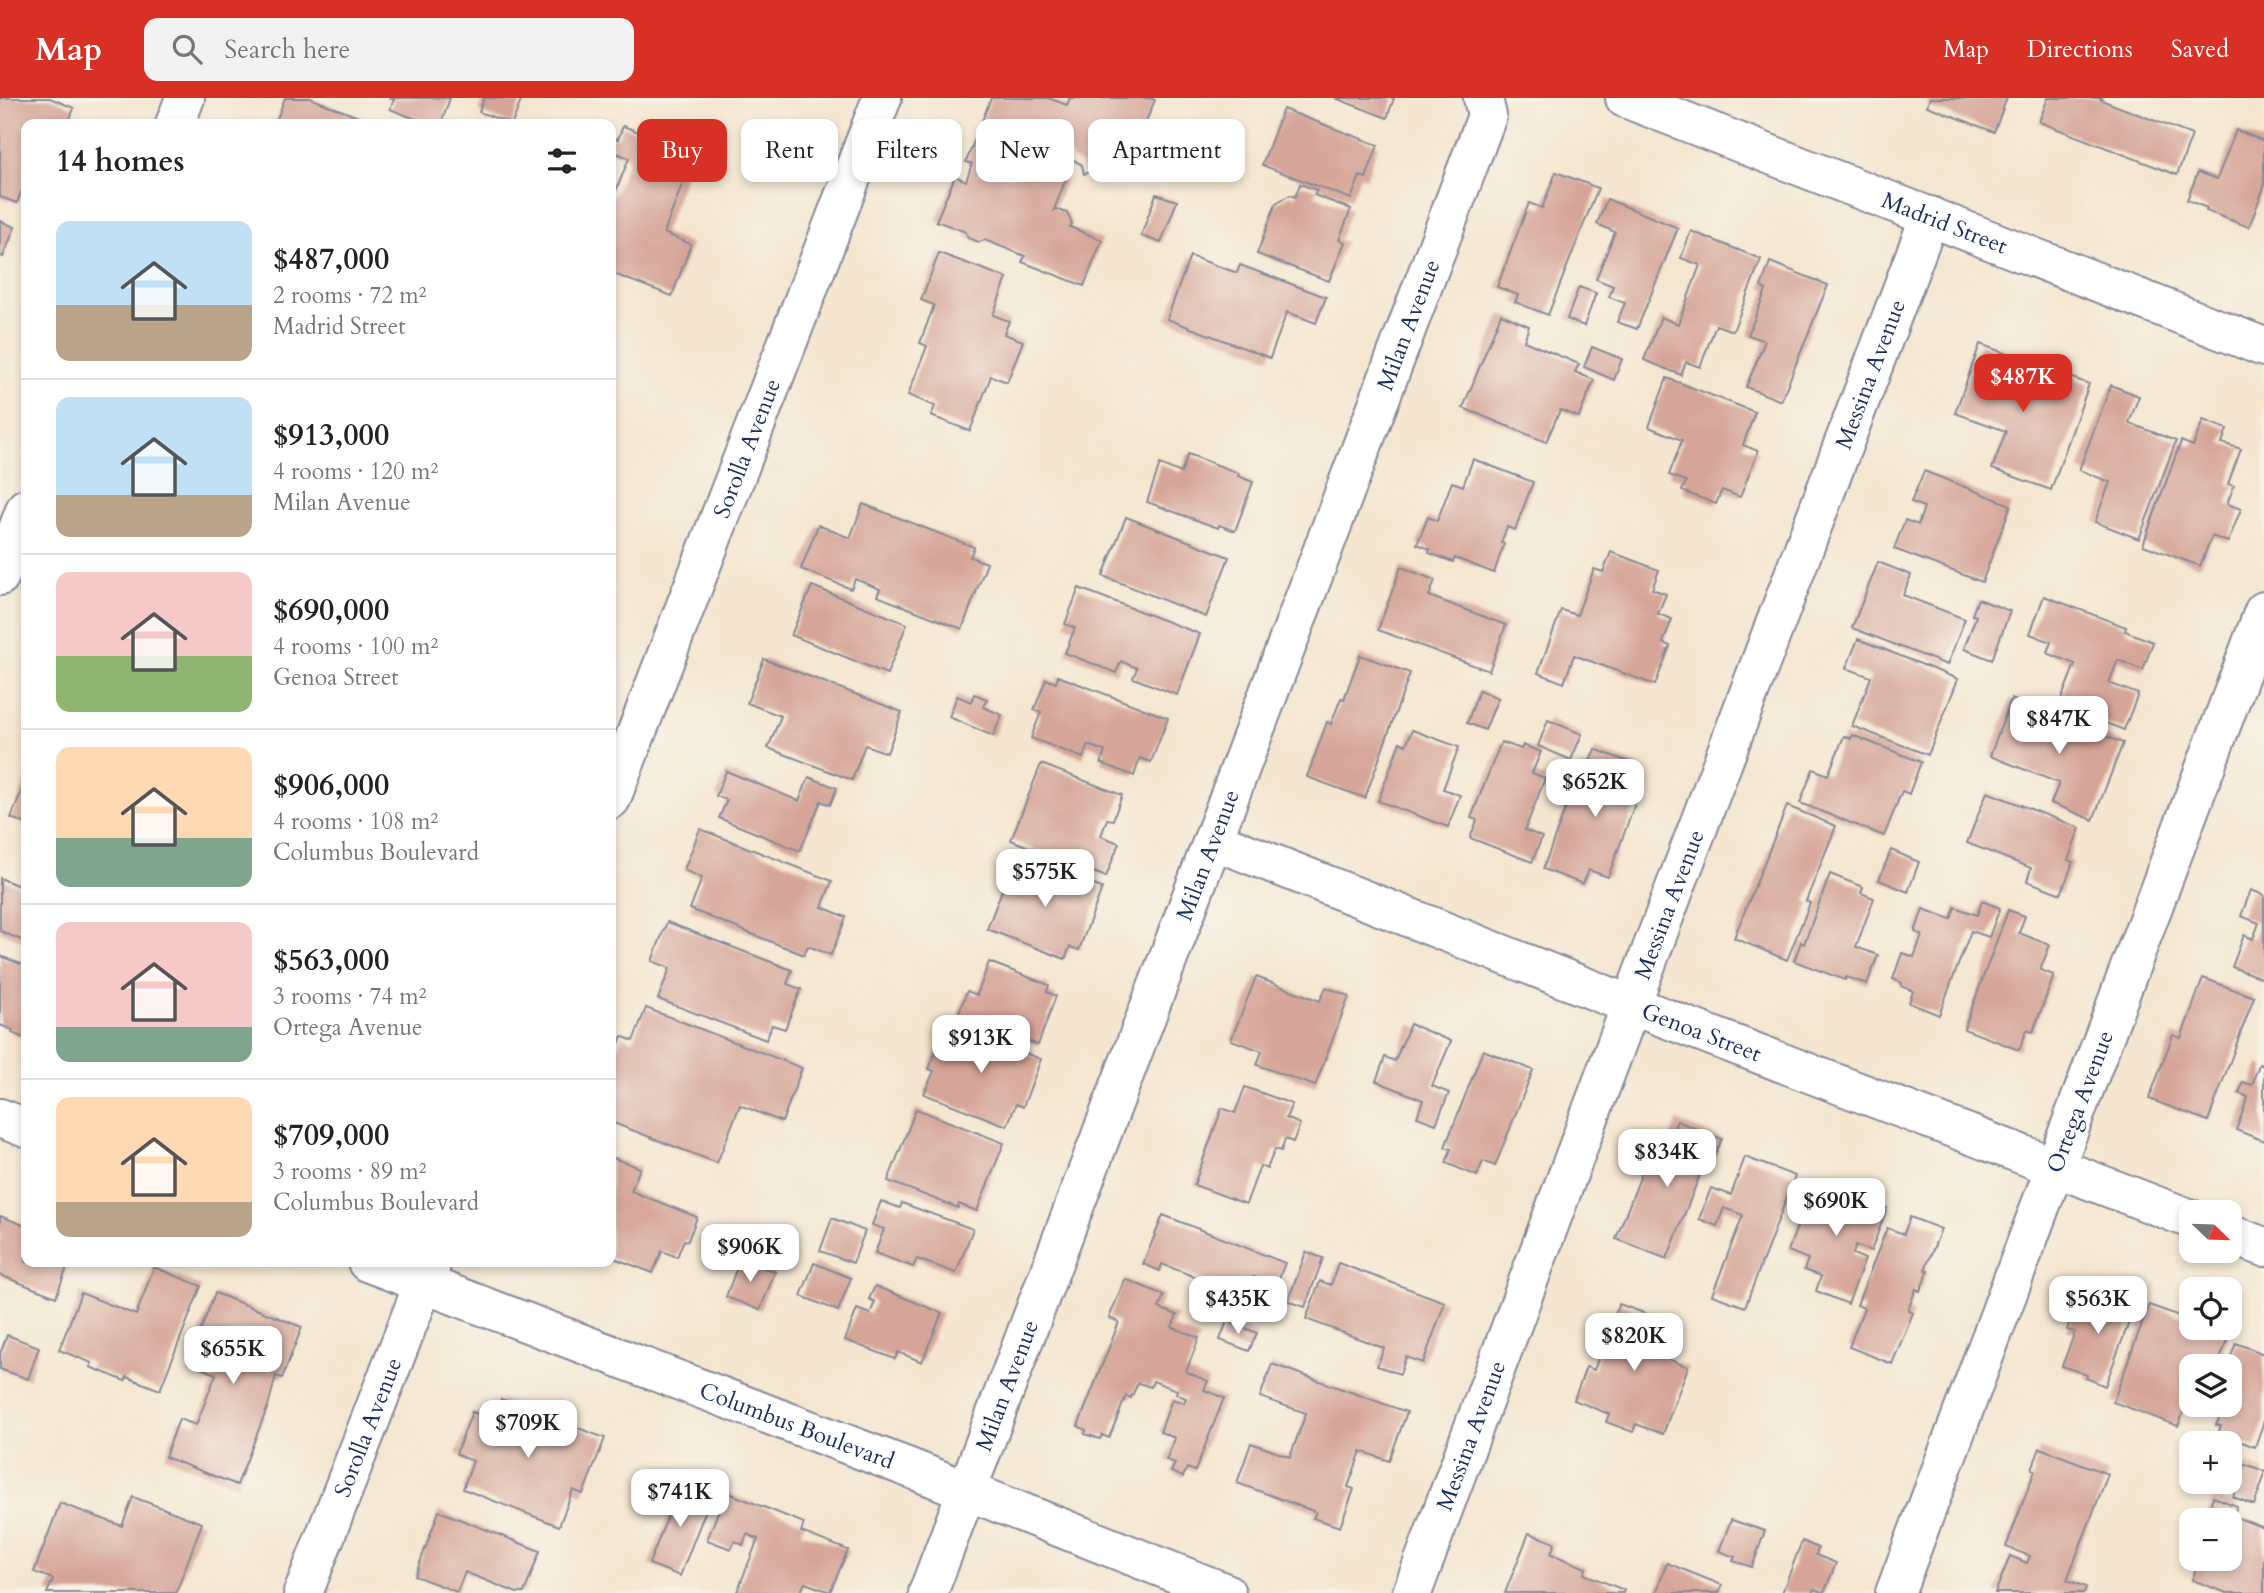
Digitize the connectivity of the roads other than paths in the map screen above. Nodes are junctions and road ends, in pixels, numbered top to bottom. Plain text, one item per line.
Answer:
1 (185, 98) edge
2 (882, 98) edge
3 (1625, 98) edge
4 (1493, 104) edge
5 (177, 119) edge
6 (1930, 216) junction
7 (2264, 347) edge
8 (21, 521) edge
9 (0, 576) edge
10 (2264, 611) edge
11 (616, 786) edge
12 (1213, 840) junction
13 (1631, 1006) junction
14 (0, 1118) edge
15 (21, 1126) edge
16 (2055, 1168) junction
17 (2179, 1214) edge
18 (2242, 1239) edge
19 (2264, 1247) edge
20 (398, 1267) edge
21 (428, 1272) edge
22 (967, 1491) junction
23 (303, 1593) edge
24 (928, 1593) edge
25 (1226, 1593) edge
26 (1412, 1593) edge
27 (1895, 1593) edge

1 - 5 street
2 - 11 street, Sorolla Avenue
3 - 6 street, Madrid Street
4 - 12 street, Milan Avenue
6 - 7 street, Madrid Street
6 - 13 street, Messina Avenue
8 - 9 street
10 - 16 street, Ortega Avenue
12 - 13 street, Genoa Street
12 - 22 street, Milan Avenue
13 - 16 street, Genoa Street
13 - 26 street, Messina Avenue
14 - 15 street
16 - 17 street, Genoa Street
16 - 27 street, Ortega Avenue
18 - 19 street
20 - 21 street, Columbus Boulevard
21 - 22 street, Columbus Boulevard
21 - 23 street, Sorolla Avenue
22 - 24 street, Milan Avenue
22 - 25 street, Columbus Boulevard

